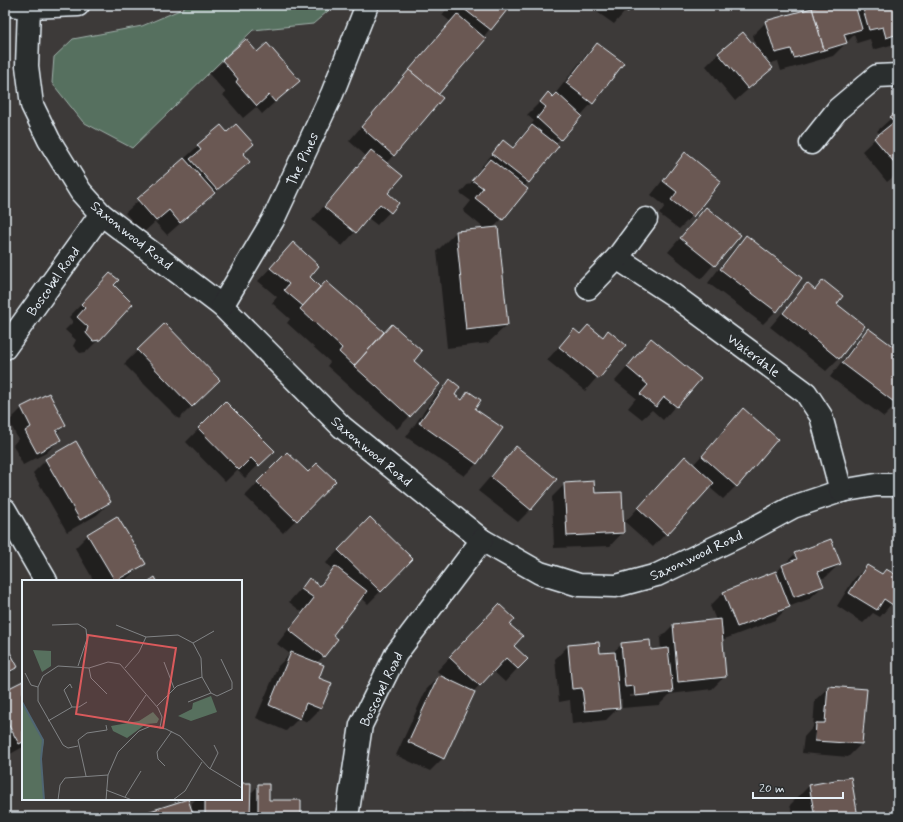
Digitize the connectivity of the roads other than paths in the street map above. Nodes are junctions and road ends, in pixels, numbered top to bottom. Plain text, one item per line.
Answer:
1 (78, 5) edge
2 (367, 5) edge
3 (20, 6) edge
4 (898, 75) edge
5 (811, 143) dead end
6 (101, 214) junction
7 (646, 219) dead end
8 (617, 258) junction
9 (588, 288) dead end
10 (222, 306) junction
11 (5, 348) edge
12 (898, 485) edge
13 (841, 491) junction
14 (5, 510) edge
15 (482, 540) junction
16 (45, 580) edge
17 (347, 817) edge

1 - 3 street
2 - 10 street, The Pines
3 - 6 street, Saxonwood Road
4 - 5 street
6 - 10 street, Saxonwood Road
6 - 11 street, Boscobel Road
7 - 8 street
8 - 9 street
8 - 13 street, Waterdale
10 - 15 street, Saxonwood Road
12 - 13 street, Saxonwood Road
13 - 15 street, Saxonwood Road
14 - 16 street
15 - 17 street, Boscobel Road

